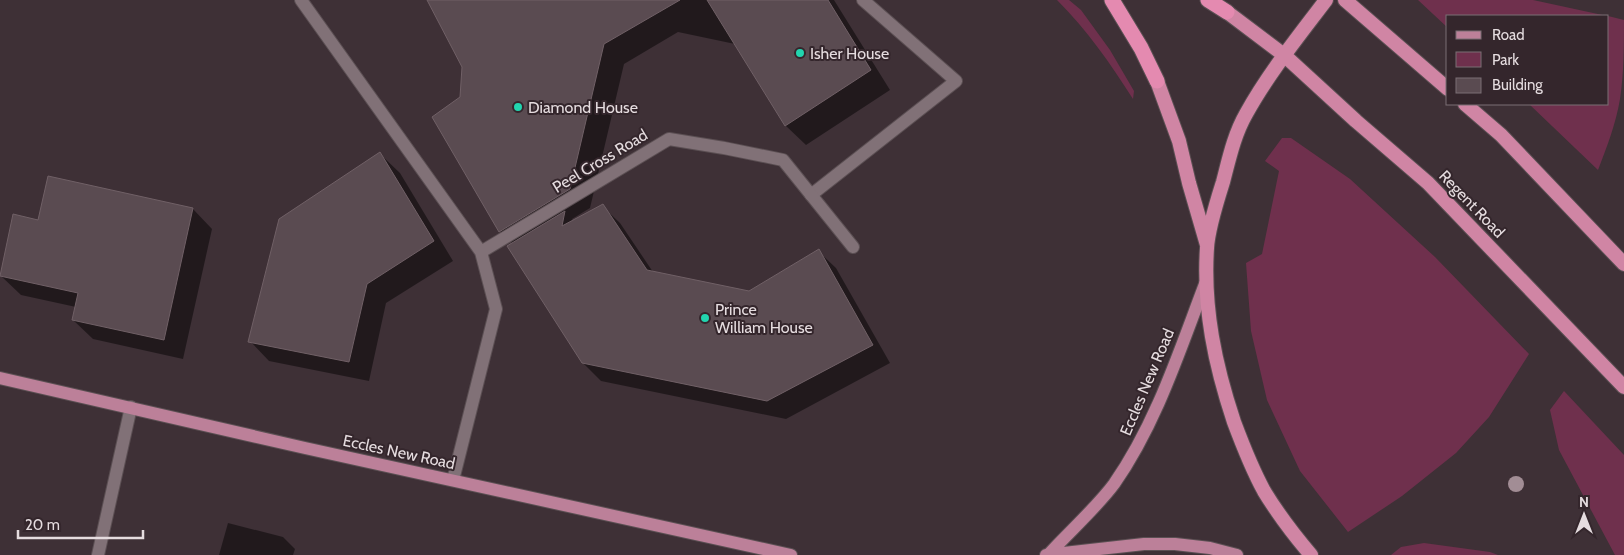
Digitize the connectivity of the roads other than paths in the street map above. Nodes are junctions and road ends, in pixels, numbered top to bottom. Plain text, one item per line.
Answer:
1 (301, 0) edge
2 (863, 0) edge
3 (1112, 0) edge
4 (1208, 0) edge
5 (1326, 0) edge
6 (1345, 0) edge
7 (1226, 12) joint
8 (1284, 55) junction
9 (1157, 81) joint
10 (1446, 87) edge
11 (1466, 105) edge
12 (811, 195) junction
13 (1207, 246) junction
14 (853, 247) dead end
15 (481, 252) junction
16 (1624, 264) edge
17 (1206, 284) junction
18 (0, 378) edge
19 (1624, 387) edge
20 (131, 407) junction
21 (453, 480) junction
22 (1048, 554) edge
23 (98, 555) edge
24 (792, 555) edge
25 (1237, 555) edge
26 (1311, 555) edge

1 - 15 street
2 - 12 street
3 - 9 highway
4 - 7 highway
5 - 8 highway
6 - 10 highway
7 - 8 highway, Regent Road
8 - 13 highway
8 - 19 highway, Regent Road
9 - 13 highway
11 - 16 highway
12 - 14 street, Peel Cross Road
12 - 15 street, Peel Cross Road
13 - 17 highway
15 - 21 street
17 - 22 main road, Eccles New Road
17 - 26 highway
18 - 20 main road, Eccles New Road
20 - 21 main road, Eccles New Road
20 - 23 street
21 - 24 main road, Eccles New Road
22 - 25 main road, Eccles New Road

